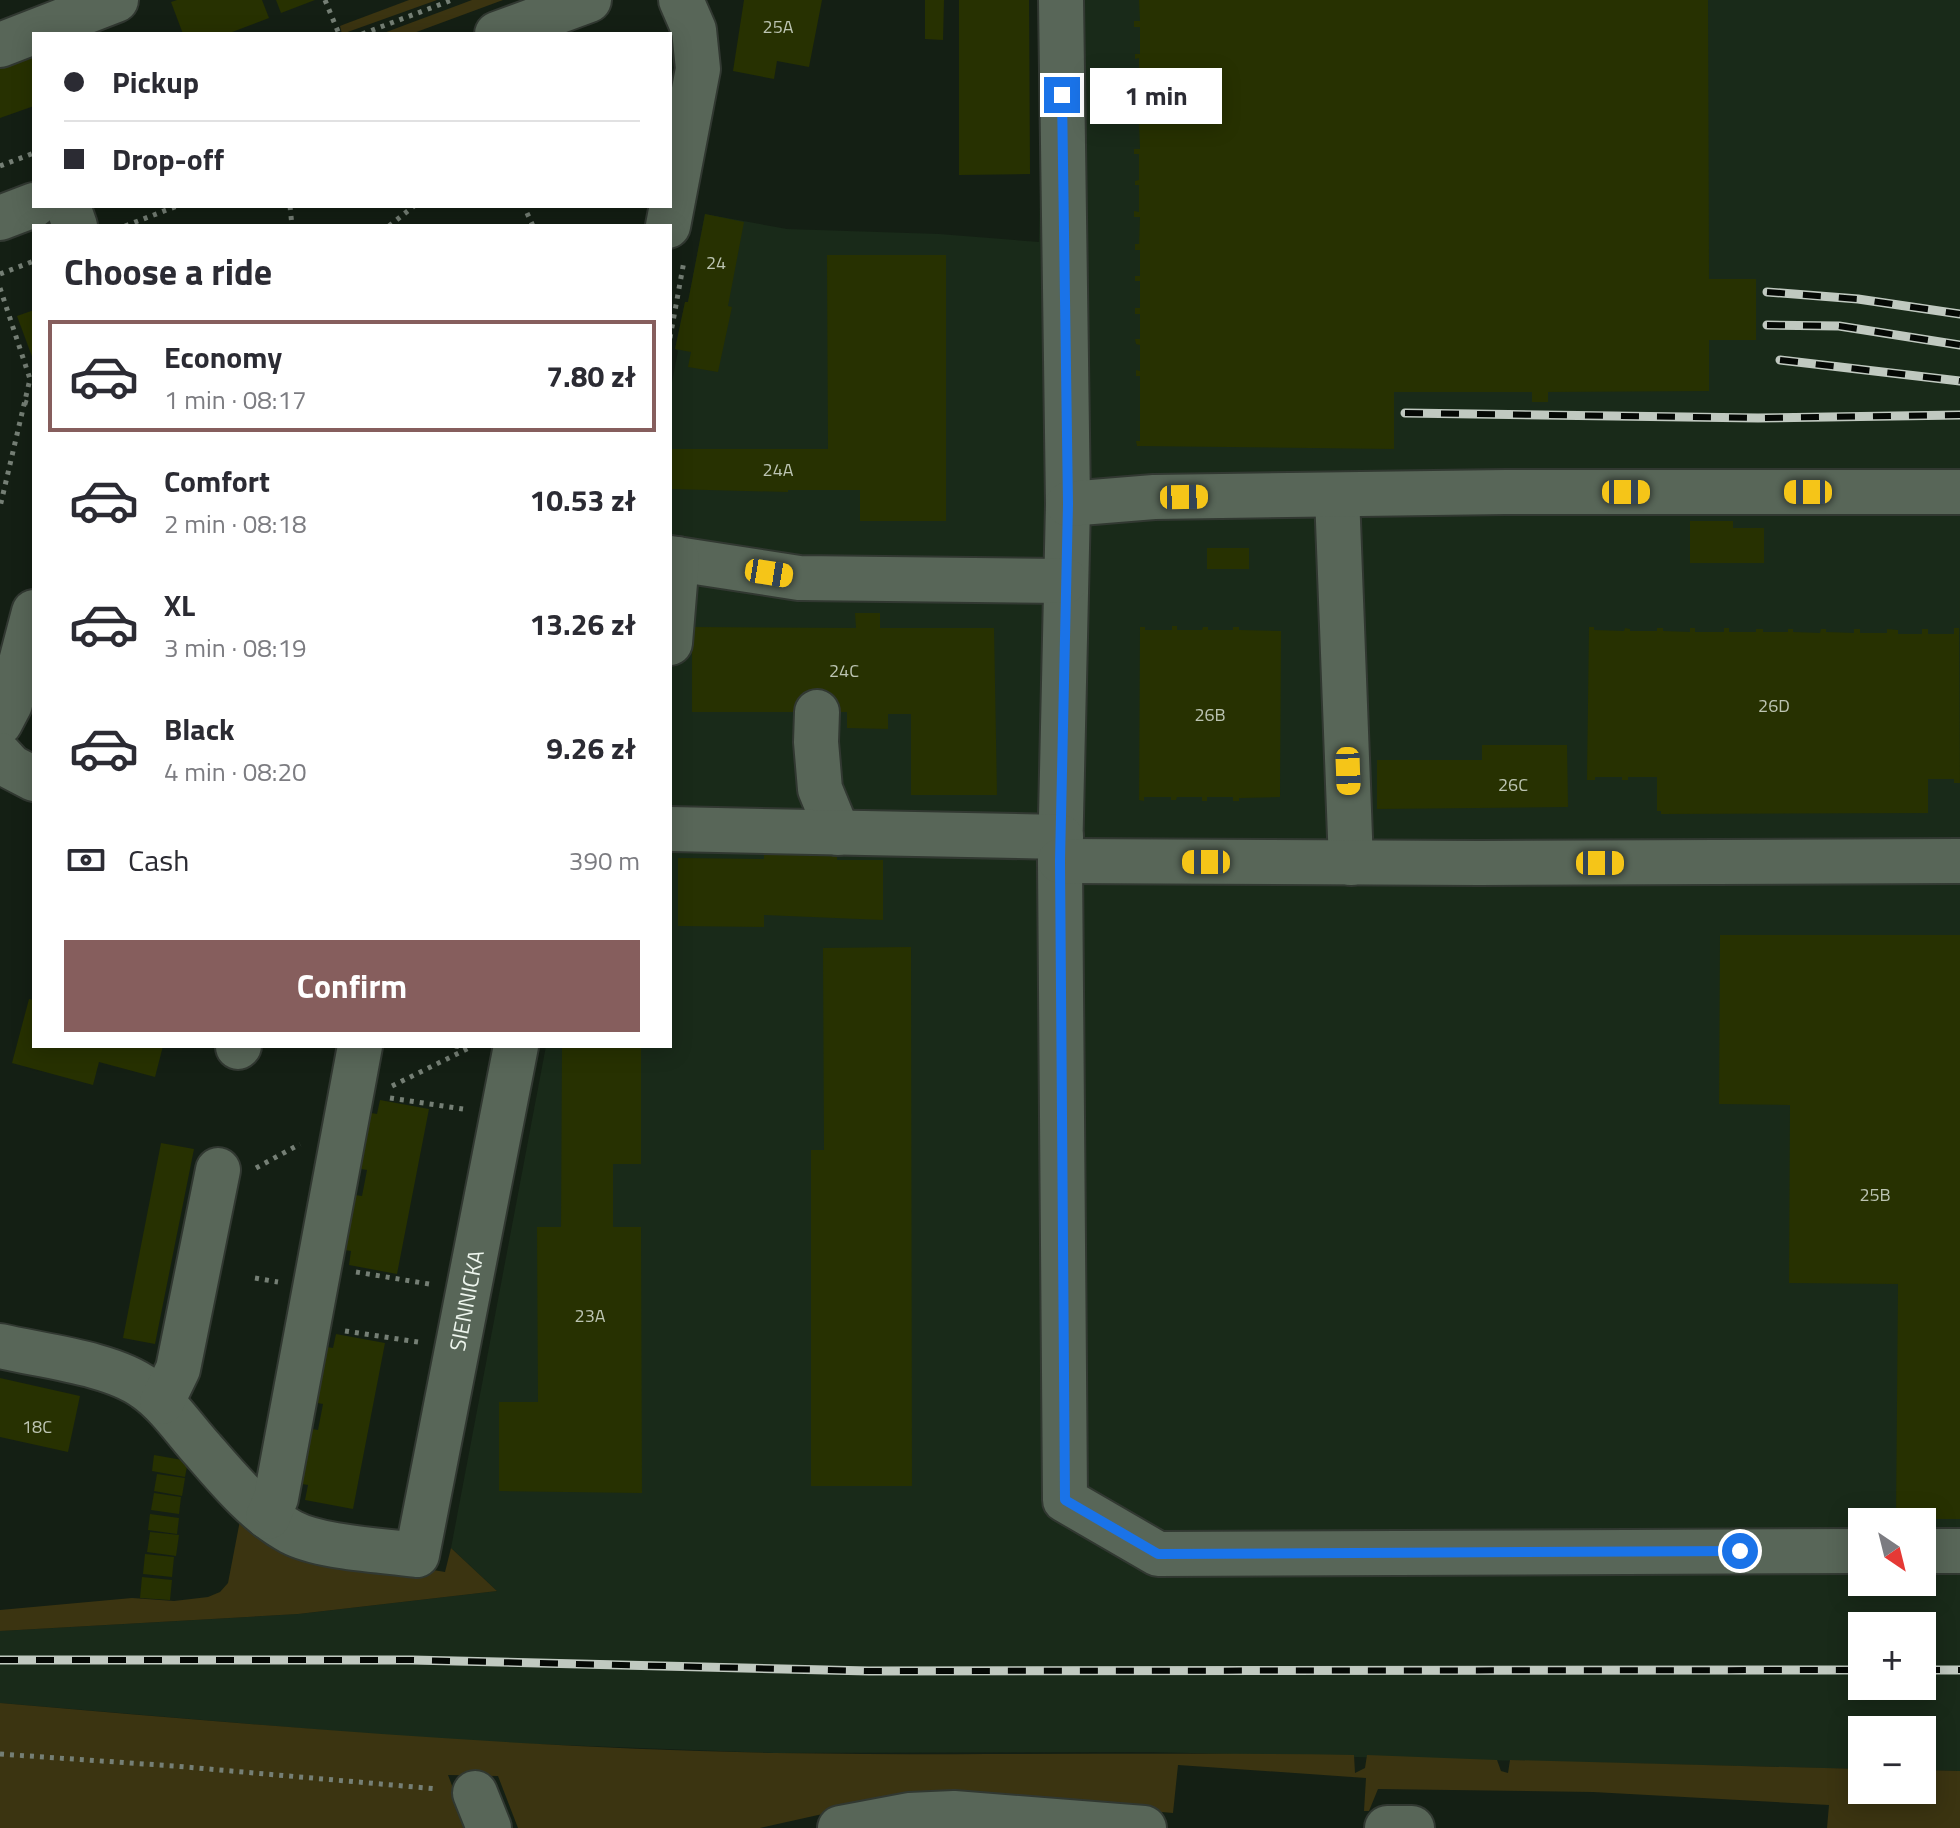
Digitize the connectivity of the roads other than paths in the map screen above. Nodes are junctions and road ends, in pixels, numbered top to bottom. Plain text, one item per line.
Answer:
1 (589, 0) edge
2 (681, 0) edge
3 (1061, 0) edge
4 (107, 1) edge
5 (538, 9) edge
6 (500, 32) edge
7 (0, 45) edge
8 (672, 205) edge
9 (32, 206) edge
10 (0, 218) edge
11 (1960, 492) edge
12 (1337, 495) junction
13 (1068, 504) junction
14 (673, 558) edge
15 (1066, 581) junction
16 (672, 586) edge
17 (32, 620) edge
18 (817, 712) dead end
19 (0, 723) edge
20 (0, 755) edge
21 (32, 778) edge
22 (672, 829) edge
23 (838, 833) junction
24 (1060, 849) junction
25 (1960, 861) edge
26 (1351, 863) junction
27 (360, 1048) edge
28 (498, 1048) edge
29 (218, 1170) road end
30 (0, 1346) edge
31 (162, 1402) junction
32 (268, 1517) junction
33 (1848, 1551) edge
34 (1936, 1551) edge
35 (1960, 1551) edge
36 (840, 1828) edge
37 (1144, 1828) edge
38 (1387, 1828) edge
39 (1412, 1828) edge

1 - 5 street
2 - 8 street
3 - 13 street
4 - 7 street
5 - 6 street
9 - 10 street
11 - 12 street
12 - 13 street
12 - 26 street
13 - 15 street
14 - 15 street
14 - 16 street
15 - 24 street
17 - 19 street
18 - 23 street
20 - 21 street
22 - 23 street
23 - 24 street
24 - 26 street
24 - 33 street
25 - 26 street
27 - 32 street
28 - 32 street, SIENNICKA
29 - 31 street
30 - 31 street
31 - 32 street
34 - 35 street
36 - 37 street
38 - 39 street

